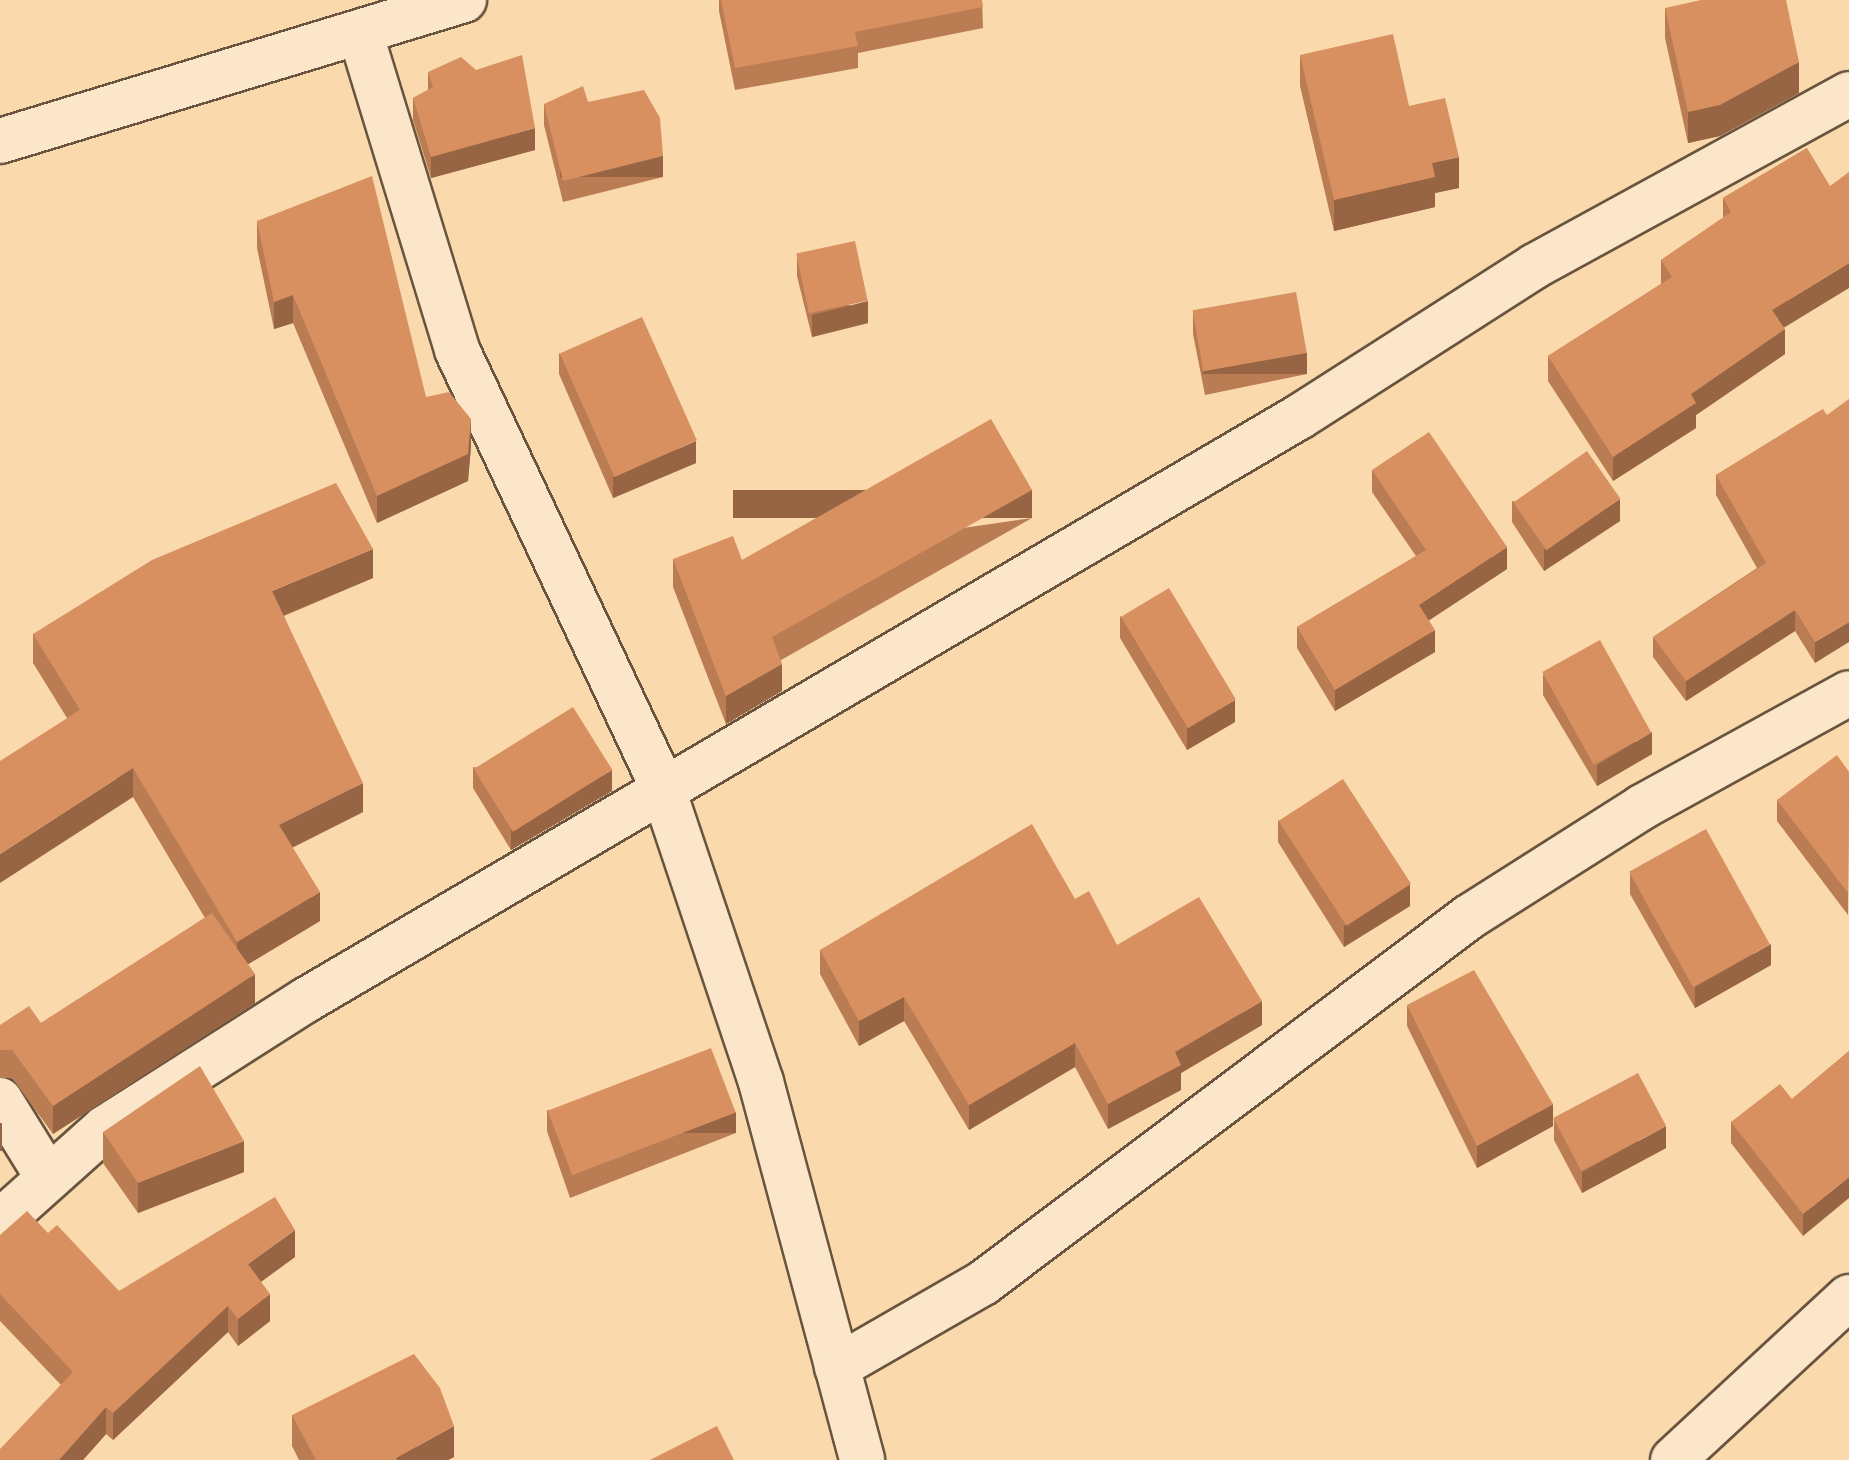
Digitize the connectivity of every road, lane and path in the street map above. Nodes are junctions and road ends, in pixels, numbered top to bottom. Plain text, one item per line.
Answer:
1 (464, 0) edge
2 (360, 32) junction
3 (1849, 94) edge
4 (0, 141) edge
5 (1849, 693) edge
6 (662, 786) junction
7 (0, 1100) edge
8 (47, 1176) junction
9 (0, 1222) edge
10 (1849, 1297) edge
11 (837, 1367) junction
12 (862, 1460) edge
13 (1673, 1460) edge

1 - 2 street
2 - 4 street
2 - 6 street
3 - 6 street
5 - 11 street
6 - 8 street
6 - 11 street
7 - 8 street
8 - 9 street
10 - 13 street
11 - 12 street

